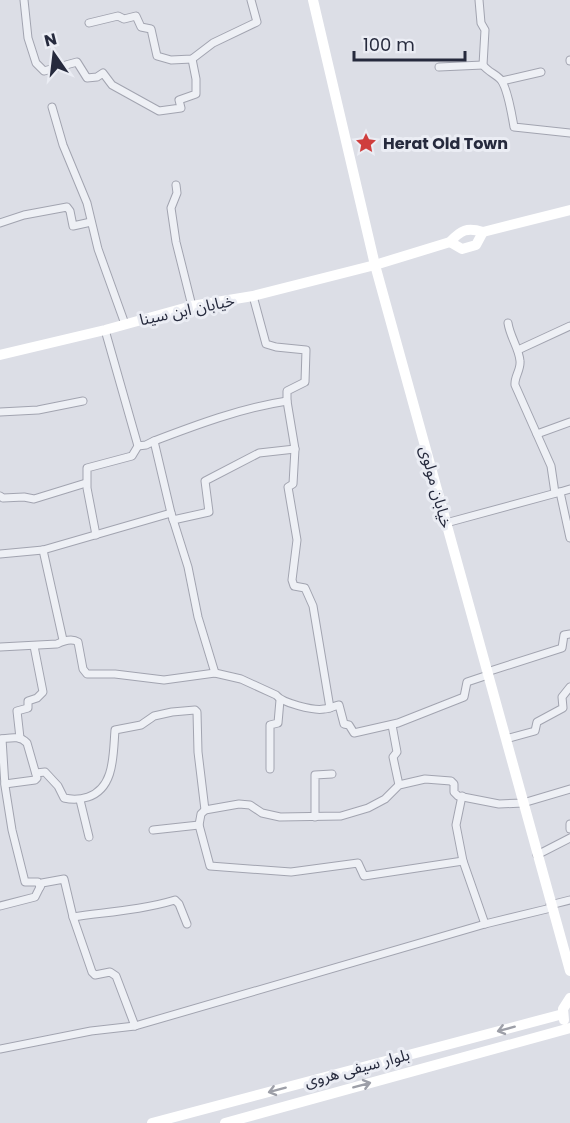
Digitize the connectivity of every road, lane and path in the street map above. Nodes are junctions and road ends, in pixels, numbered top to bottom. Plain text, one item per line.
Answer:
1 (24, 0) edge
2 (251, 0) edge
3 (313, 0) edge
4 (478, 0) edge
5 (89, 23) dead end
6 (192, 59) junction
7 (483, 65) junction
8 (439, 67) dead end
9 (541, 72) dead end
10 (502, 81) junction
11 (52, 107) dead end
12 (570, 133) edge
13 (176, 185) dead end
14 (570, 210) edge
15 (91, 222) junction
16 (0, 223) edge
17 (483, 232) junction
18 (450, 242) junction
19 (375, 265) junction
20 (253, 296) junction
21 (192, 306) junction
22 (508, 323) dead end
23 (125, 324) junction
24 (570, 326) edge
25 (105, 330) junction
26 (518, 350) junction
27 (0, 355) edge
28 (83, 401) dead end
29 (287, 401) junction
30 (0, 412) edge
31 (570, 422) edge
32 (537, 434) junction
33 (154, 441) junction
34 (138, 446) junction
35 (295, 448) junction
36 (87, 483) junction
37 (570, 489) edge
38 (558, 493) junction
39 (0, 495) edge
40 (172, 516) junction
41 (446, 523) junction
42 (96, 535) junction
43 (570, 538) edge
44 (43, 550) junction
45 (0, 554) edge
46 (570, 634) edge
47 (63, 640) junction
48 (34, 646) junction
49 (0, 647) edge
50 (215, 673) junction
51 (487, 674) junction
52 (570, 687) edge
53 (280, 700) junction
54 (330, 708) junction
55 (392, 725) junction
56 (20, 738) junction
57 (1, 739) edge
58 (506, 740) junction
59 (270, 770) dead end
60 (36, 773) junction
61 (332, 774) dead end
62 (5, 784) junction
63 (399, 785) junction
64 (570, 789) edge
65 (462, 796) junction
66 (80, 800) junction
67 (523, 803) junction
68 (205, 810) junction
69 (315, 817) junction
70 (570, 824) edge
71 (199, 825) junction
72 (570, 829) edge
73 (153, 830) dead end
74 (89, 837) dead end
75 (570, 838) edge
76 (537, 855) junction
77 (463, 861) junction
78 (40, 887) junction
79 (570, 900) edge
80 (0, 906) edge
81 (551, 906) junction
82 (73, 917) junction
83 (187, 924) dead end
84 (486, 924) junction
85 (570, 972) edge
86 (570, 998) edge
87 (563, 1014) junction
88 (135, 1026) junction
89 (570, 1028) edge
90 (0, 1049) edge
91 (322, 1078) junction
92 (326, 1095) junction
93 (152, 1123) edge
94 (225, 1123) edge

1 - 6 street
2 - 6 street
3 - 19 street, خیابان مولوی
4 - 7 street
5 - 6 street
7 - 8 street
7 - 10 street
9 - 10 street
10 - 12 street
11 - 15 street
13 - 21 street
14 - 17 street
15 - 16 street
15 - 23 street
17 - 18 street
17 - 18 street
18 - 19 street, خیابان ابن سینا
19 - 20 street, خیابان ابن سینا
19 - 41 street, خیابان مولوی
20 - 21 street, خیابان ابن سینا
20 - 29 street
21 - 23 street, خیابان ابن سینا
22 - 26 street
23 - 25 street, خیابان ابن سینا
24 - 26 street
25 - 27 street, خیابان ابن سینا
25 - 34 street
26 - 32 street
28 - 30 street
29 - 33 street
29 - 35 street
31 - 32 street
32 - 38 street
33 - 34 street
33 - 40 street
34 - 36 street
35 - 40 street
35 - 54 street
36 - 39 street
36 - 42 street
37 - 38 street
38 - 41 street
38 - 43 street
40 - 42 street
40 - 50 street
41 - 51 street, خیابان مولوی
42 - 44 street
44 - 45 street
44 - 47 street
46 - 51 street
47 - 48 street
47 - 50 street
48 - 49 street
48 - 56 street
50 - 53 street
51 - 55 street
51 - 58 street, خیابان مولوی
52 - 58 street
53 - 54 street
53 - 59 street
54 - 55 street
55 - 63 street
56 - 57 street
56 - 60 street
57 - 62 street
58 - 67 street, خیابان مولوی
60 - 62 street
60 - 66 street
61 - 69 street
62 - 78 street
63 - 65 street
63 - 69 street
64 - 67 street
65 - 67 street
65 - 77 street
66 - 68 street
66 - 74 street
67 - 76 street, خیابان مولوی
68 - 69 street
68 - 71 street
70 - 72 street
71 - 73 street
71 - 77 street
75 - 76 street
76 - 81 street, خیابان مولوی
77 - 84 street
78 - 80 street
78 - 82 street
79 - 81 street
81 - 84 street
81 - 85 street, خیابان مولوی
82 - 83 street
82 - 88 street
84 - 88 street
86 - 87 street
87 - 89 street
87 -> 91 street, بلوار سیفی هروی
88 - 90 street
92 -> 89 street, بلوار سیفی هروی
91 - 92 street
91 -> 93 street, بلوار سیفی هروی
92 - 94 street, بلوار سیفی هروی

